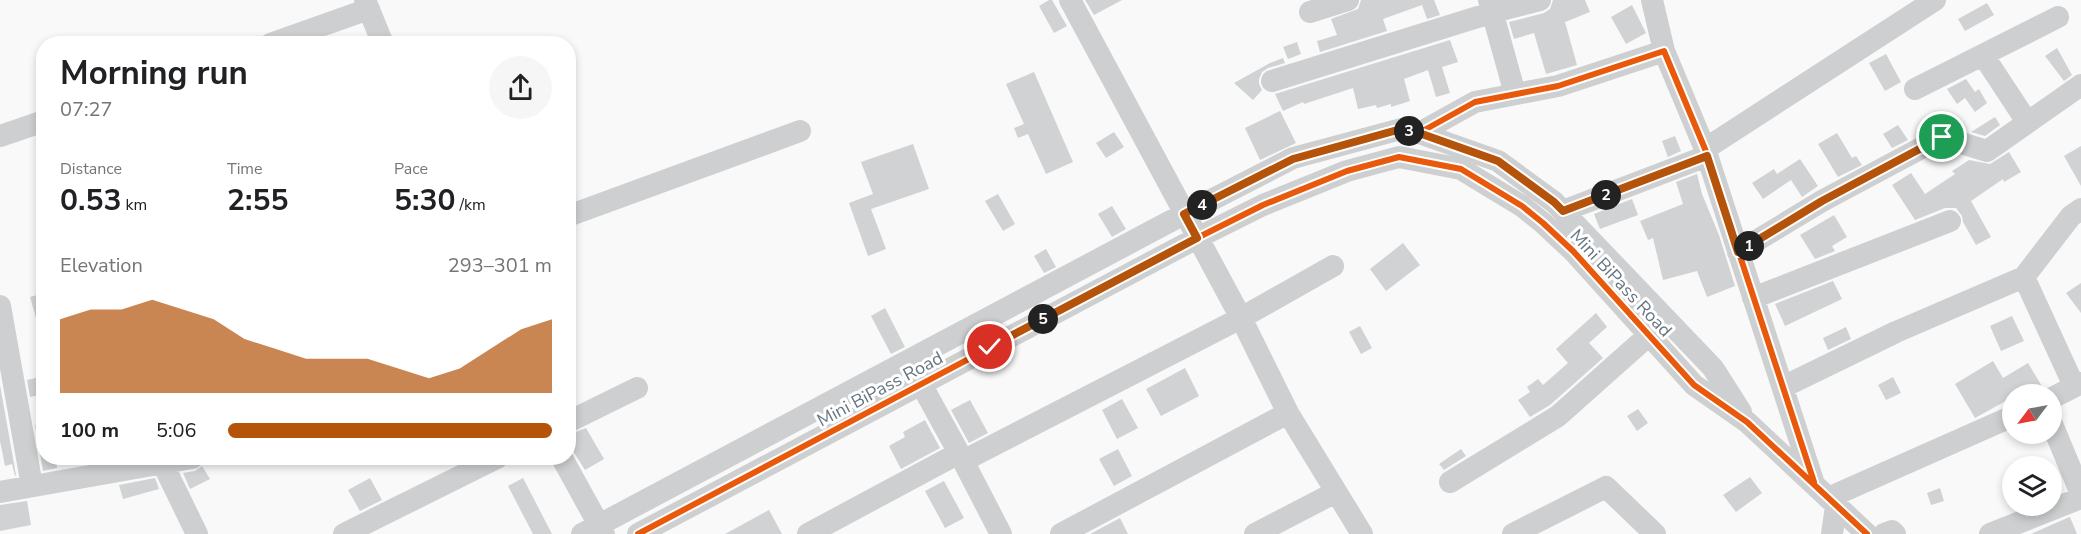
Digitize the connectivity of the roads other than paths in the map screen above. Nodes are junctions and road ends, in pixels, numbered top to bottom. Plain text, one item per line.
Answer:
1 (1070, 0) edge
2 (1348, 0) edge
3 (1540, 0) edge
4 (1652, 0) edge
5 (1935, 0) edge
6 (367, 5) edge
7 (1491, 6) edge
8 (1310, 12) dead end
9 (2058, 17) dead end
10 (290, 36) edge
11 (380, 36) edge
12 (1664, 51) junction
13 (1983, 55) junction
14 (1272, 81) dead end
15 (2081, 85) edge
16 (1915, 89) dead end
17 (1515, 94) junction
18 (2027, 122) junction
19 (36, 124) edge
20 (800, 131) dead end
21 (1419, 133) junction
22 (0, 136) edge
23 (1706, 153) junction
24 (2081, 208) edge
25 (1563, 211) junction
26 (576, 213) edge
27 (1184, 214) junction
28 (1950, 221) dead end
29 (1197, 238) junction
30 (1738, 252) junction
31 (1334, 266) dead end
32 (2024, 277) junction
33 (1754, 298) junction
34 (0, 306) edge
35 (1241, 318) junction
36 (1649, 335) junction
37 (921, 384) junction
38 (2078, 384) edge
39 (1783, 387) junction
40 (637, 388) dead end
41 (2062, 393) edge
42 (1288, 413) junction
43 (576, 418) edge
44 (2002, 421) edge
45 (1747, 422) junction
46 (2060, 444) edge
47 (961, 457) junction
48 (110, 465) edge
49 (163, 465) edge
50 (483, 465) edge
51 (565, 465) edge
52 (89, 467) edge
53 (1450, 482) dead end
54 (32, 486) junction
55 (0, 492) edge
56 (1336, 492) junction
57 (2081, 496) edge
58 (1827, 497) junction
59 (595, 531) edge
60 (197, 534) edge
61 (345, 534) edge
62 (638, 534) edge
63 (808, 534) edge
64 (1001, 534) edge
65 (1060, 534) edge
66 (1255, 534) edge
67 (1362, 534) edge
68 (1513, 534) edge
69 (1655, 534) edge
70 (1832, 534) edge
71 (1867, 534) edge
72 (1884, 534) edge
73 (1895, 534) edge
74 (1990, 534) edge

1 - 27 street
2 - 8 street
3 - 7 street
4 - 12 street
5 - 23 street
6 - 10 street
6 - 11 street
7 - 14 street
7 - 17 street
9 - 13 street
12 - 17 street
12 - 23 street
13 - 16 street
13 - 18 street
15 - 18 street
17 - 21 street
18 - 30 street
19 - 22 street
20 - 26 street
21 - 25 street
21 - 27 street
23 - 25 street
23 - 30 street
24 - 32 street
25 - 45 street
27 - 29 street
27 - 59 street
28 - 33 street
29 - 35 street
29 - 36 street, Mini BiPass Road
29 - 37 street, Mini BiPass Road
30 - 33 street
31 - 35 street
32 - 38 street
32 - 39 street
33 - 39 street
34 - 54 street
35 - 42 street
35 - 47 street
36 - 45 street, Mini BiPass Road
36 - 53 street
37 - 47 street
37 - 62 street, Mini BiPass Road
38 - 41 street
39 - 58 street
40 - 43 street
42 - 56 street
42 - 65 street
44 - 58 street
45 - 58 street, Mini BiPass Road
46 - 57 street
47 - 63 street
47 - 64 street
48 - 52 street
49 - 60 street
50 - 61 street
51 - 59 street
52 - 54 street
54 - 55 street
56 - 66 street
56 - 67 street
57 - 74 street
58 - 70 street
58 - 71 street, Mini BiPass Road
68 - 69 street
72 - 73 street

